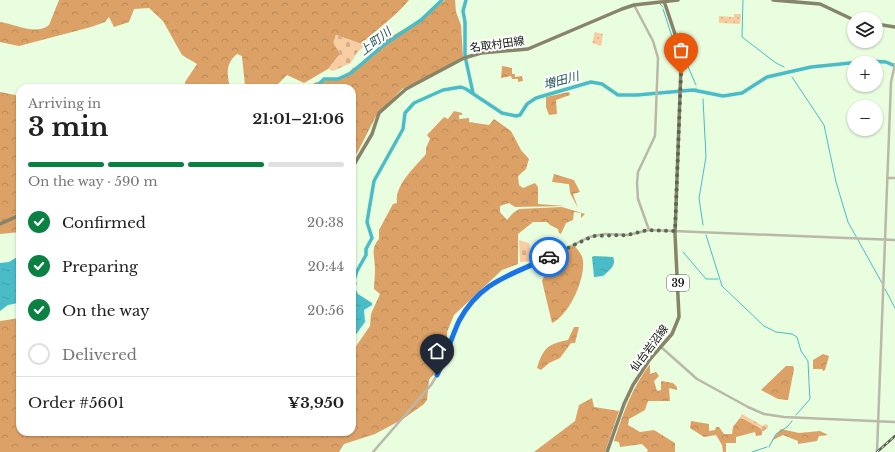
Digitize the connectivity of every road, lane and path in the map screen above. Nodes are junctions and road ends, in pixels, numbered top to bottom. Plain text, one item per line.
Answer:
1 (678, 0) edge
2 (773, 0) edge
3 (664, 1) edge
4 (634, 6) junction
5 (847, 17) edge
6 (883, 25) edge
7 (895, 27) edge
8 (895, 64) edge
9 (356, 161) edge
10 (887, 178) junction
11 (895, 178) edge
12 (16, 217) edge
13 (0, 224) edge
14 (648, 230) junction
15 (675, 231) junction
16 (885, 240) junction
17 (895, 240) edge
18 (661, 347) junction
19 (878, 421) junction
20 (895, 422) edge
21 (373, 452) edge
22 (607, 452) edge
23 (877, 452) edge

1 - 3 main road
2 - 5 main road
3 - 4 main road, 名取村田線
3 - 15 main road, 仙台岩沼線 / 39
4 - 9 main road, 名取村田線
4 - 14 street
6 - 7 main road
8 - 10 street
10 - 11 street
10 - 16 street
12 - 13 main road
14 - 15 street
14 - 21 street
15 - 16 street
15 - 18 main road, 仙台岩沼線 / 39
16 - 17 street
16 - 19 street
18 - 19 street
18 - 22 main road, 仙台岩沼線 / 39
19 - 20 street
19 - 23 street

